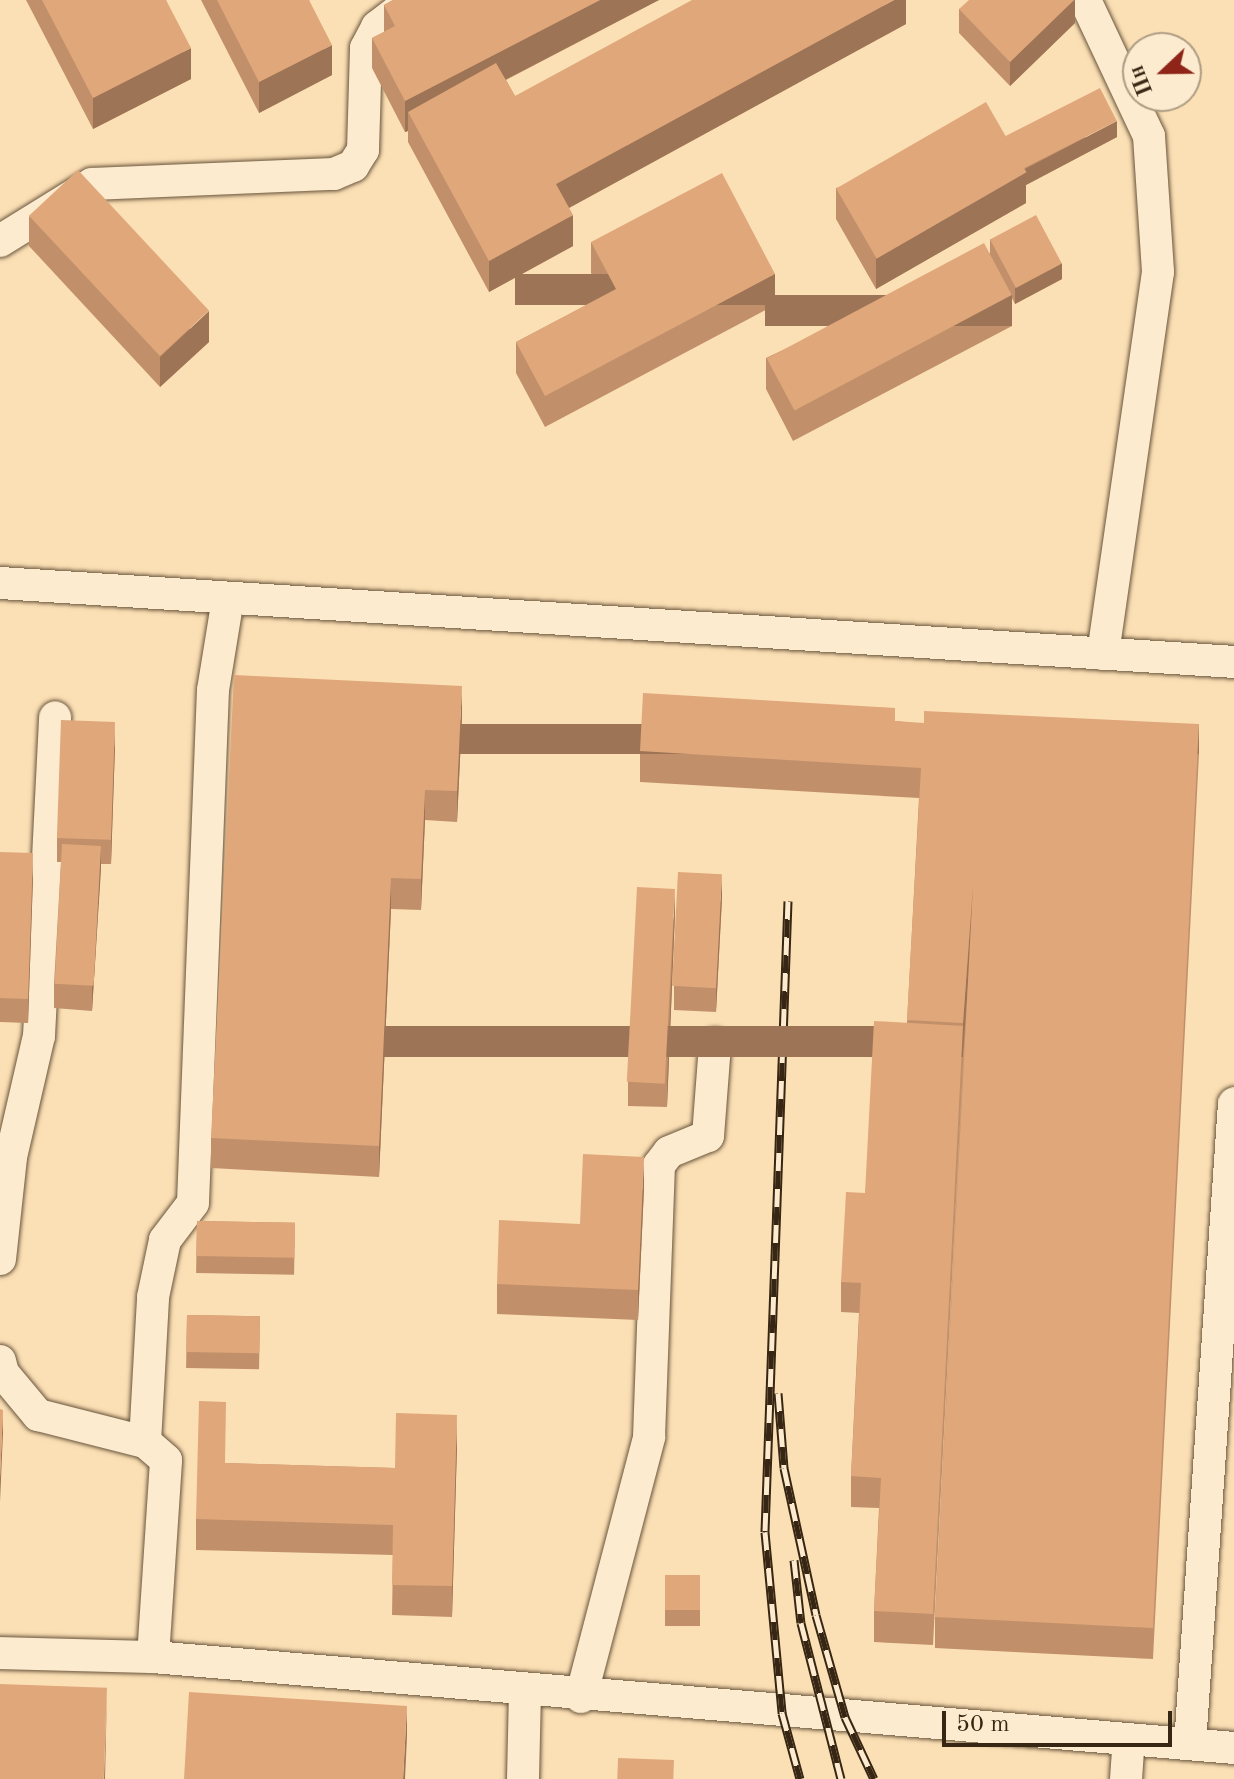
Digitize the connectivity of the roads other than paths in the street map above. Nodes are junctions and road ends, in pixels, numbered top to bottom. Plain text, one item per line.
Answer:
1 (412, 0) edge
2 (1085, 0) edge
3 (0, 241) edge
4 (0, 583) edge
5 (228, 598) junction
6 (1103, 654) junction
7 (1234, 662) edge
8 (55, 717) dead end
9 (715, 1044) dead end
10 (1234, 1104) edge
11 (5, 1157) edge
12 (0, 1259) edge
13 (0, 1361) edge
14 (145, 1442) junction
15 (0, 1653) edge
16 (153, 1657) junction
17 (525, 1692) junction
18 (581, 1697) junction
19 (1129, 1740) junction
20 (1190, 1744) junction
21 (1234, 1748) edge
22 (523, 1779) edge
23 (1126, 1779) edge

1 - 3 street
2 - 6 street
4 - 5 street
5 - 6 street
5 - 14 street
6 - 7 street
8 - 11 street
9 - 18 street
10 - 20 street
11 - 12 street
13 - 14 street
14 - 16 street
15 - 16 street
16 - 17 street
17 - 18 street
17 - 22 street
18 - 19 street
19 - 20 street
19 - 23 street
20 - 21 street

